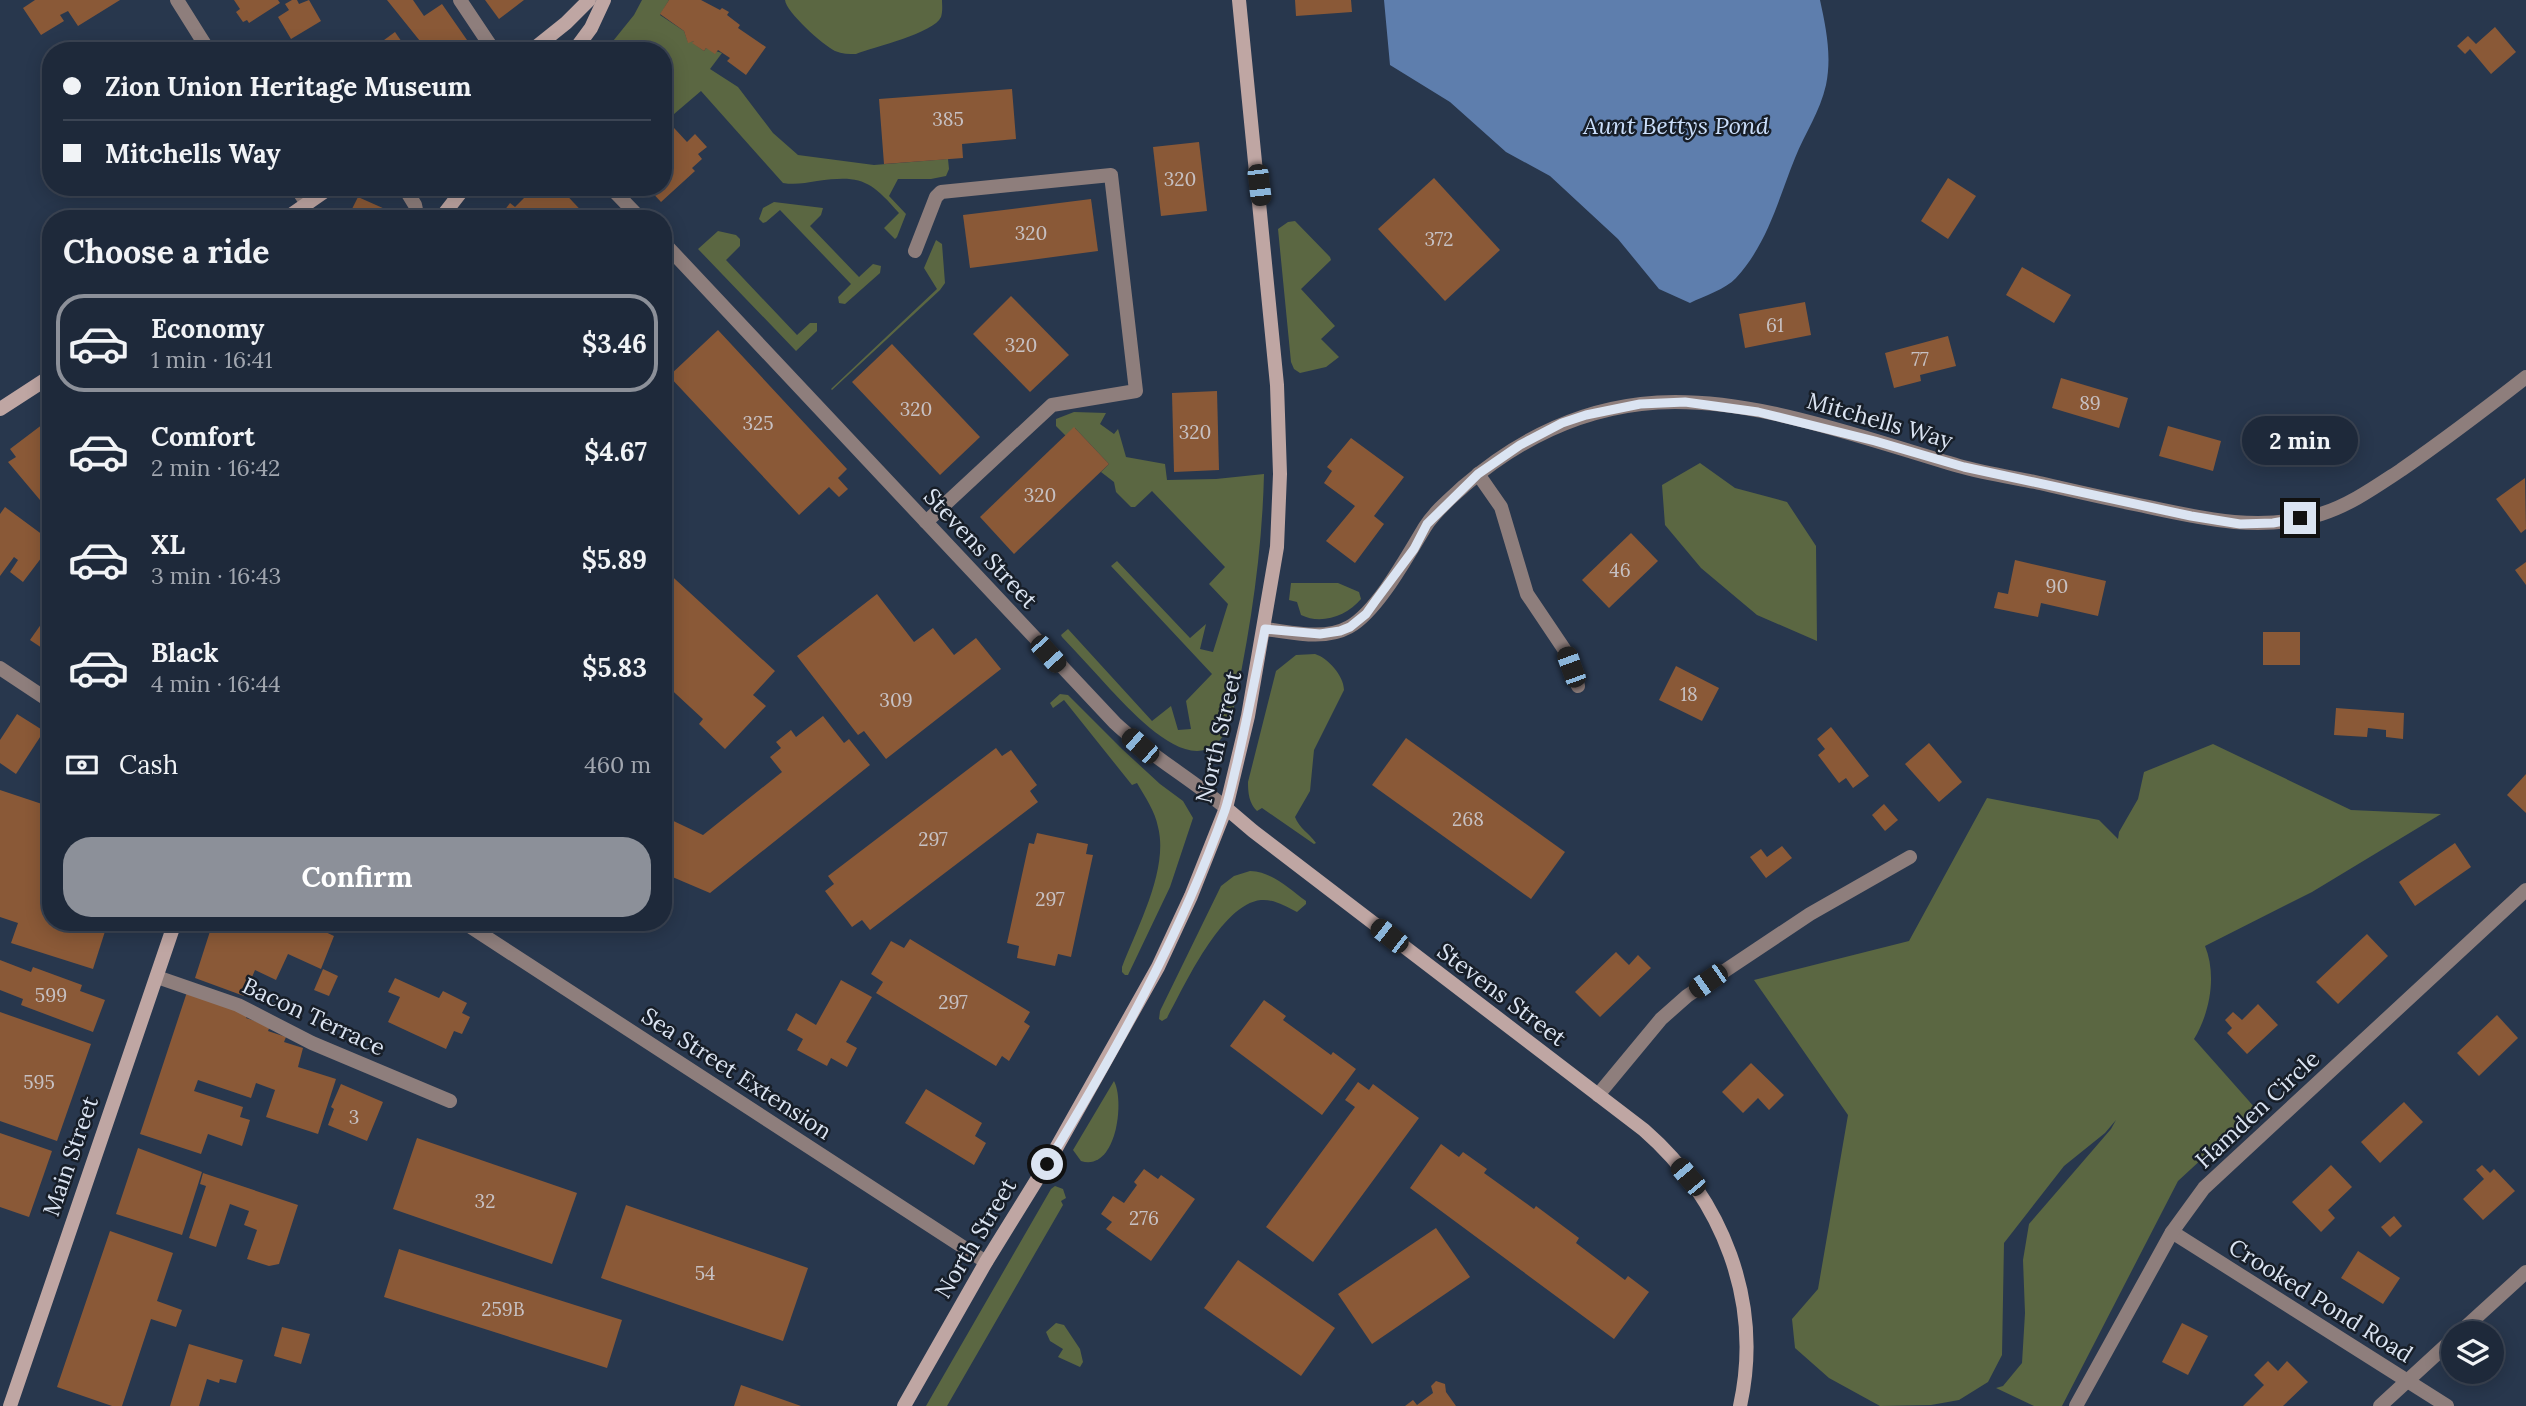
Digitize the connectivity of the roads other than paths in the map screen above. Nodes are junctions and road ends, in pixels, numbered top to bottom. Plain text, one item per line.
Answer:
1 (177, 0) edge
2 (460, 0) edge
3 (589, 0) edge
4 (604, 0) edge
5 (1239, 0) edge
6 (203, 42) edge
7 (488, 42) edge
8 (542, 42) edge
9 (581, 42) edge
10 (302, 196) edge
11 (318, 196) edge
12 (459, 196) edge
13 (619, 196) edge
14 (307, 204) junction
15 (298, 210) edge
16 (447, 210) edge
17 (632, 210) edge
18 (915, 251) dead end
19 (672, 252) edge
20 (2526, 377) edge
21 (42, 382) edge
22 (0, 410) edge
23 (1478, 474) junction
24 (926, 522) junction
25 (1265, 629) junction
26 (0, 668) edge
27 (1578, 686) dead end
28 (42, 696) edge
29 (1226, 808) junction
30 (1910, 857) dead end
31 (2526, 890) edge
32 (172, 931) edge
33 (477, 931) edge
34 (157, 977) junction
35 (1598, 1095) junction
36 (450, 1101) dead end
37 (2172, 1232) junction
38 (986, 1262) junction
39 (2526, 1272) edge
40 (2472, 1321) edge
41 (2441, 1350) edge
42 (2406, 1381) junction
43 (10, 1406) edge
44 (904, 1406) edge
45 (1740, 1406) edge
46 (2076, 1406) edge
47 (2380, 1406) edge
48 (2447, 1406) edge

1 - 6 street
2 - 7 street
3 - 8 street
4 - 9 street
5 - 25 street, North Street
10 - 14 street
11 - 14 street
12 - 16 street
13 - 17 street
14 - 15 street
18 - 24 street
19 - 24 street, Stevens Street
20 - 23 street, Mitchells Way
21 - 22 street
23 - 25 street, Mitchells Way
23 - 27 street
24 - 29 street, Stevens Street
25 - 29 street, North Street
26 - 28 street
29 - 35 street, Stevens Street
29 - 38 street, North Street
30 - 35 street
31 - 37 street, Hamden Circle
32 - 34 street, Main Street
33 - 38 street, Sea Street Extension
34 - 36 street, Bacon Terrace
34 - 43 street, Main Street
35 - 45 street, Stevens Street
37 - 42 street, Crooked Pond Road
37 - 46 street, Hamden Circle
38 - 44 street, North Street
39 - 40 street
41 - 42 street
42 - 47 street
42 - 48 street, Crooked Pond Road

